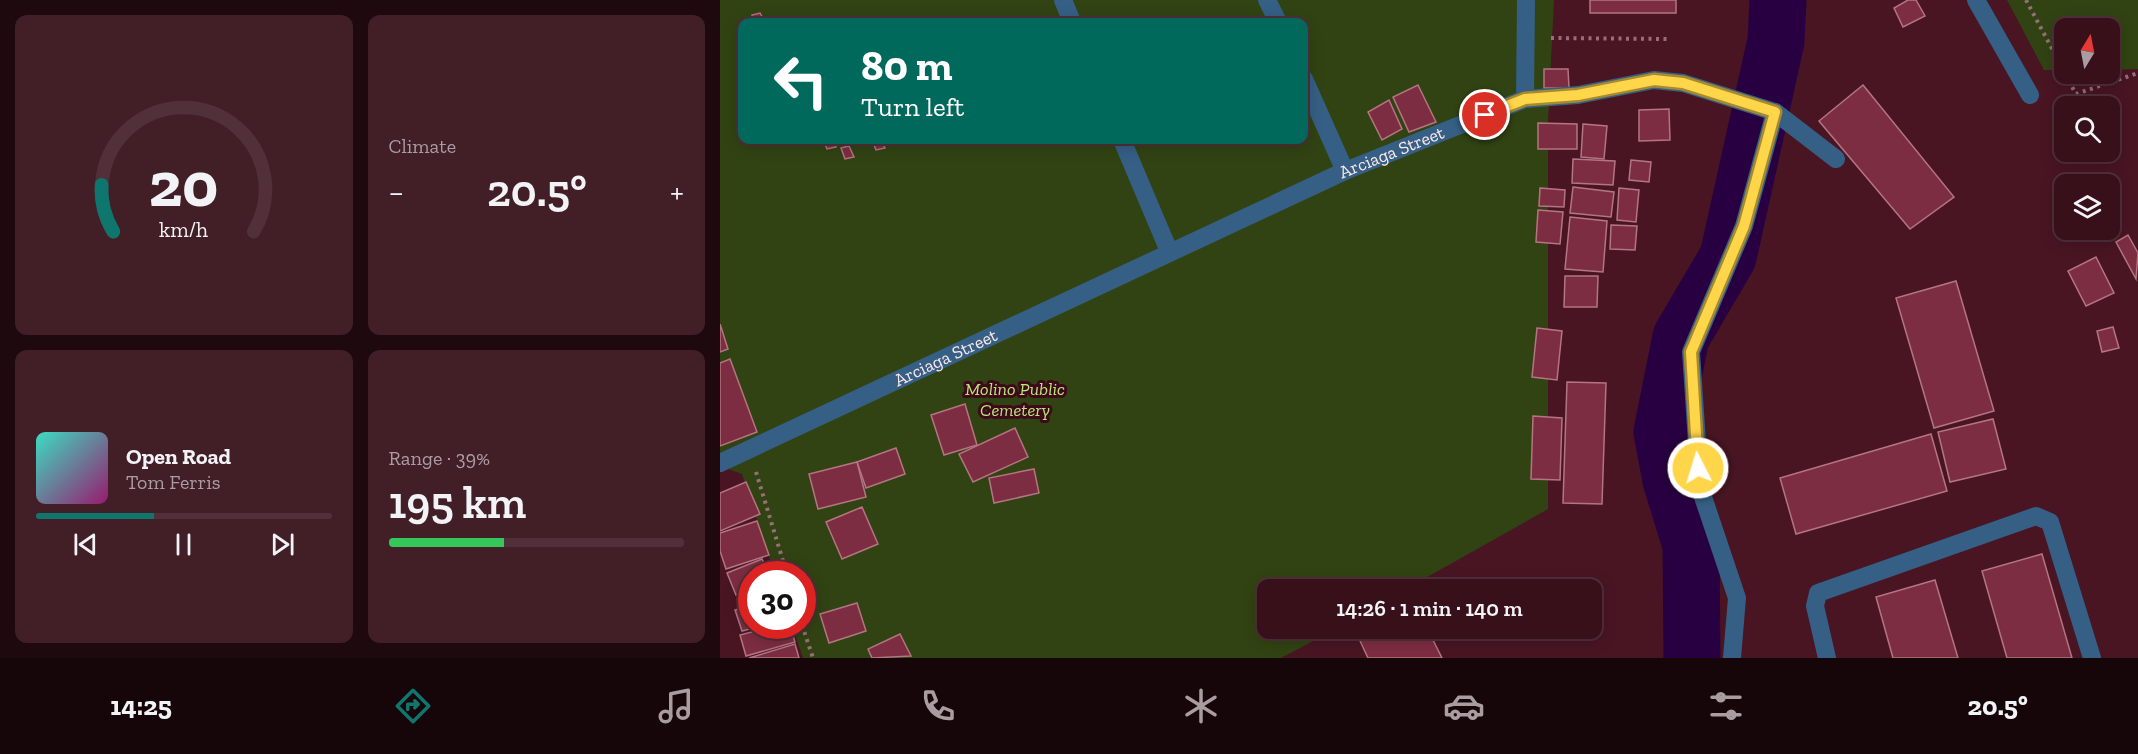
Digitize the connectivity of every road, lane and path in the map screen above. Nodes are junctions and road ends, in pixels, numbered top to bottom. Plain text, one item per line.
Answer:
1 (1063, 0) edge
2 (1267, 0) edge
3 (1526, 0) edge
4 (1976, 0) edge
5 (2026, 0) edge
6 (1070, 18) edge
7 (1276, 18) edge
8 (1527, 38) junction
9 (1668, 39) dead end
10 (2054, 52) edge
11 (2138, 73) edge
12 (2120, 79) edge
13 (2071, 84) edge
14 (2106, 84) edge
15 (1308, 88) edge
16 (2030, 95) dead end
17 (1525, 99) junction
18 (1775, 112) junction
19 (1124, 144) edge
20 (1836, 159) dead end
21 (1346, 171) junction
22 (1169, 251) junction
23 (749, 449) junction
24 (720, 463) edge
25 (783, 561) edge
26 (807, 639) edge
27 (813, 658) edge
28 (1732, 658) edge
29 (1827, 658) edge
30 (2092, 658) edge

1 - 6 street
2 - 7 street
3 - 8 street
4 - 16 street
5 - 10 path
8 - 9 path
8 - 17 street
11 - 12 path
13 - 14 path
15 - 21 street
17 - 18 street, Arciaga Street
17 - 21 street, Arciaga Street
18 - 20 street
18 - 28 street
19 - 22 street
21 - 22 street, Arciaga Street
22 - 23 street, Arciaga Street
23 - 24 street, Arciaga Street
23 - 25 path
26 - 27 path
29 - 30 street

